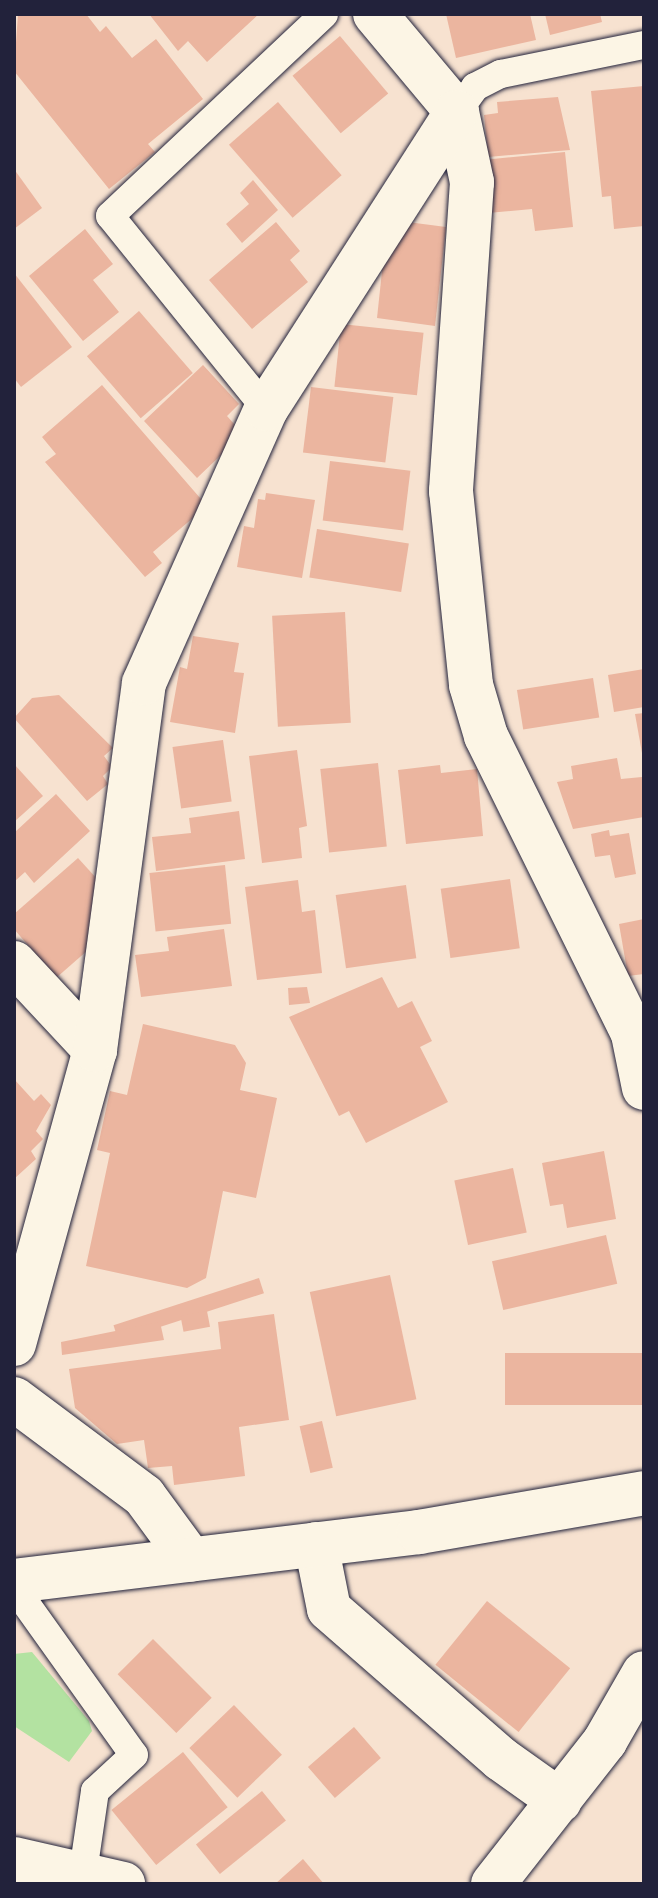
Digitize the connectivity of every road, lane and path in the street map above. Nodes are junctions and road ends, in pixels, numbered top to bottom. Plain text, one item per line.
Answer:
1 (324, 14) edge
2 (375, 14) edge
3 (644, 45) edge
4 (457, 112) junction
5 (266, 409) junction
6 (14, 963) edge
7 (95, 1050) junction
8 (644, 1088) edge
9 (14, 1344) edge
10 (14, 1399) edge
11 (644, 1493) edge
12 (316, 1544) junction
13 (191, 1560) junction
14 (14, 1584) edge
15 (644, 1673) edge
16 (560, 1801) junction
17 (14, 1859) edge
18 (103, 1878) edge
19 (493, 1884) edge

1 - 5 lane
2 - 4 street
3 - 4 lane
4 - 5 street
4 - 8 street
5 - 7 street
6 - 7 street
7 - 9 street
10 - 13 street
11 - 12 street
12 - 13 street
12 - 16 street
13 - 14 street
14 - 18 lane
15 - 16 street
16 - 19 street
17 - 18 street

